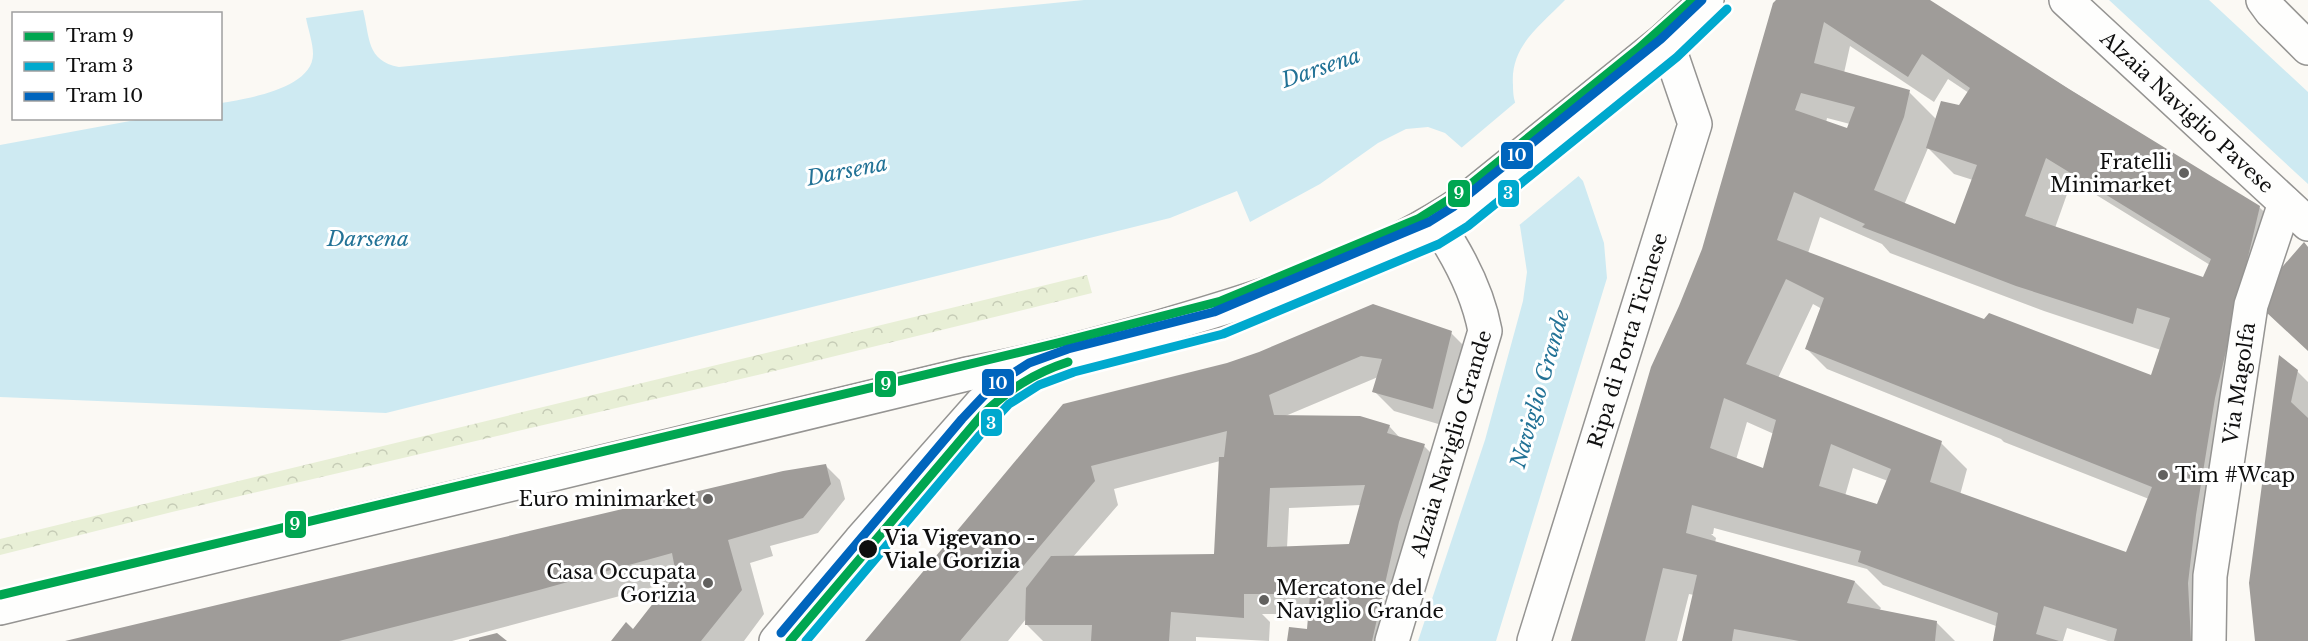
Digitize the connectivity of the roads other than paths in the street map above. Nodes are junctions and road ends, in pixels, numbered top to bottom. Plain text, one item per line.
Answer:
1 (1707, 0) edge
2 (2066, 0) edge
3 (2263, 0) edge
4 (1664, 40) junction
5 (2308, 48) edge
6 (2297, 214) edge
7 (1435, 221) junction
8 (1030, 362) junction
9 (0, 608) edge
10 (776, 641) edge
11 (1392, 641) edge
12 (1534, 641) edge
13 (2209, 641) edge

1 - 4 street
2 - 6 street, Alzaia Naviglio Pavese
3 - 5 street
4 - 7 street
4 - 12 street, Ripa di Porta Ticinese
6 - 13 street, Via Magolfa
7 - 8 street
7 - 11 street, Alzaia Naviglio Grande
8 - 9 street
8 - 10 street

